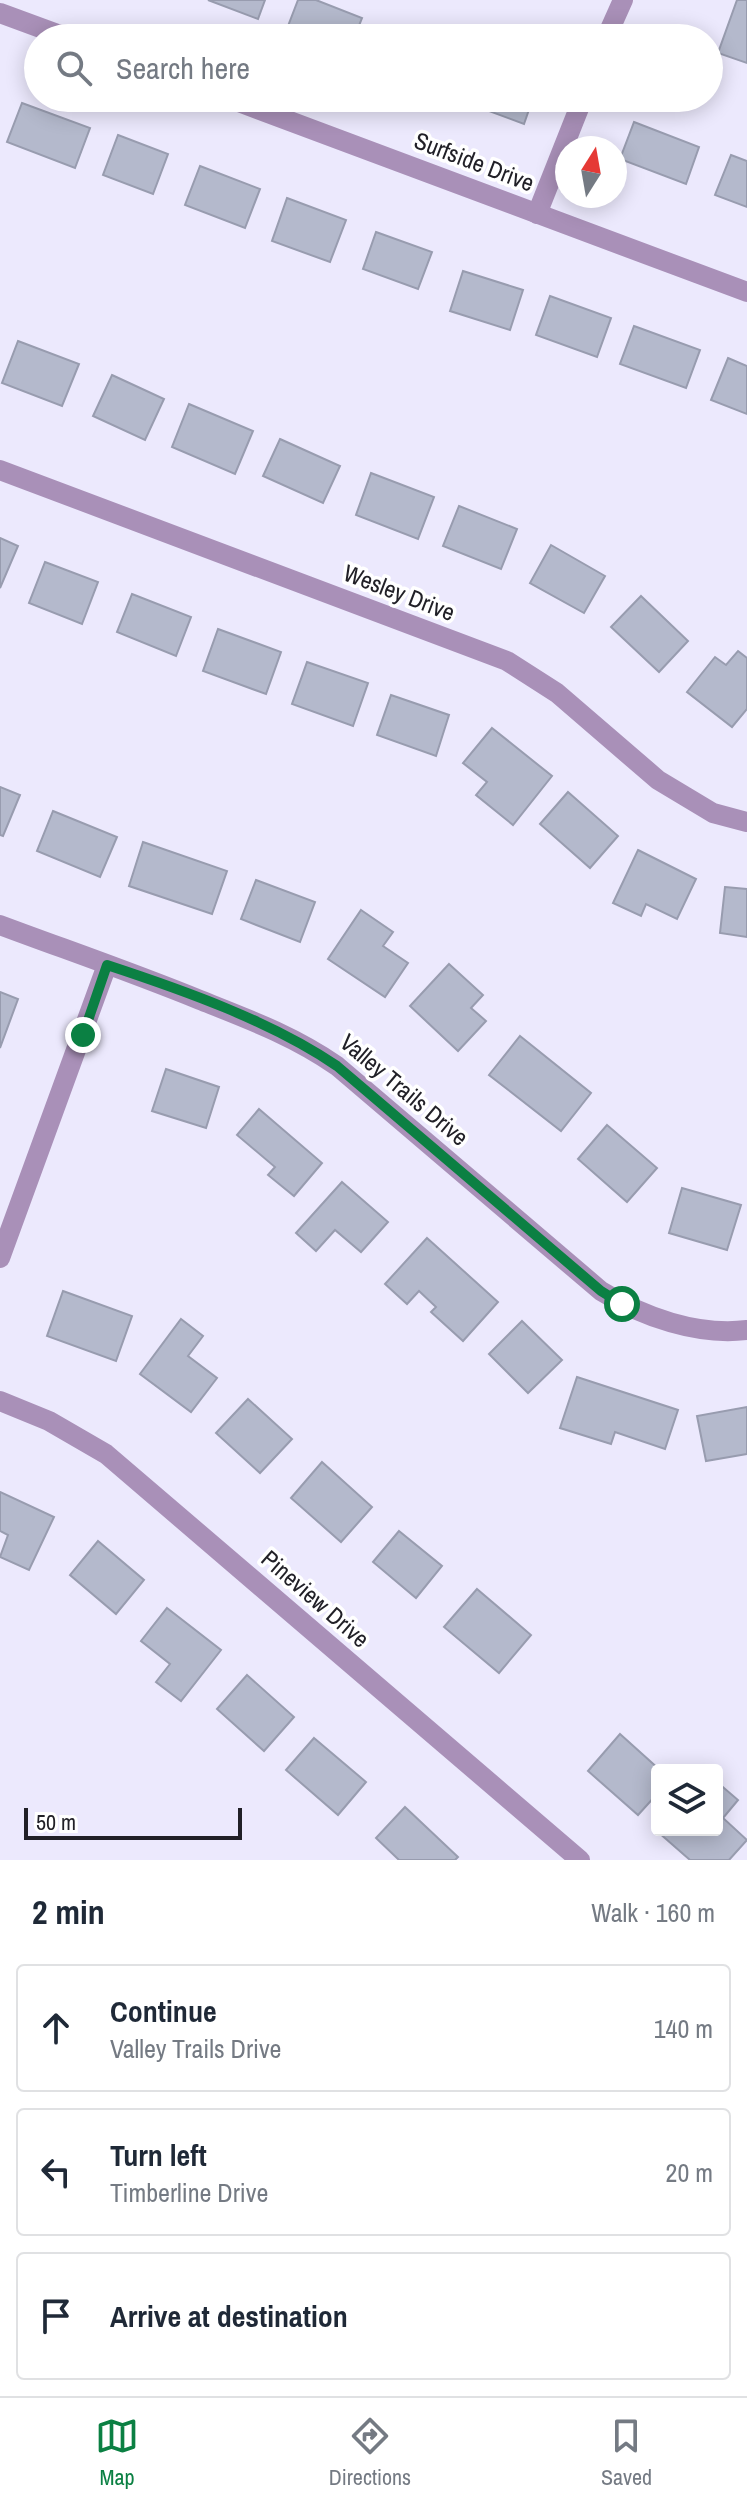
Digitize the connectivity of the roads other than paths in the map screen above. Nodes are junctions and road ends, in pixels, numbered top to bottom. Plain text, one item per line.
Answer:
1 (623, 0) edge
2 (0, 13) edge
3 (30, 24) edge
4 (612, 24) edge
5 (265, 112) edge
6 (577, 112) edge
7 (537, 214) junction
8 (747, 292) edge
9 (0, 470) edge
10 (747, 822) edge
11 (0, 925) edge
12 (107, 965) junction
13 (0, 1258) edge
14 (747, 1330) edge
15 (0, 1401) edge
16 (575, 1859) edge

1 - 4 street
2 - 3 street
5 - 7 street, Surfside Drive
6 - 7 street
7 - 8 street, Surfside Drive
9 - 10 street, Wesley Drive
11 - 12 street, Valley Trails Drive
12 - 13 street
12 - 14 street, Valley Trails Drive
15 - 16 street, Pineview Drive

